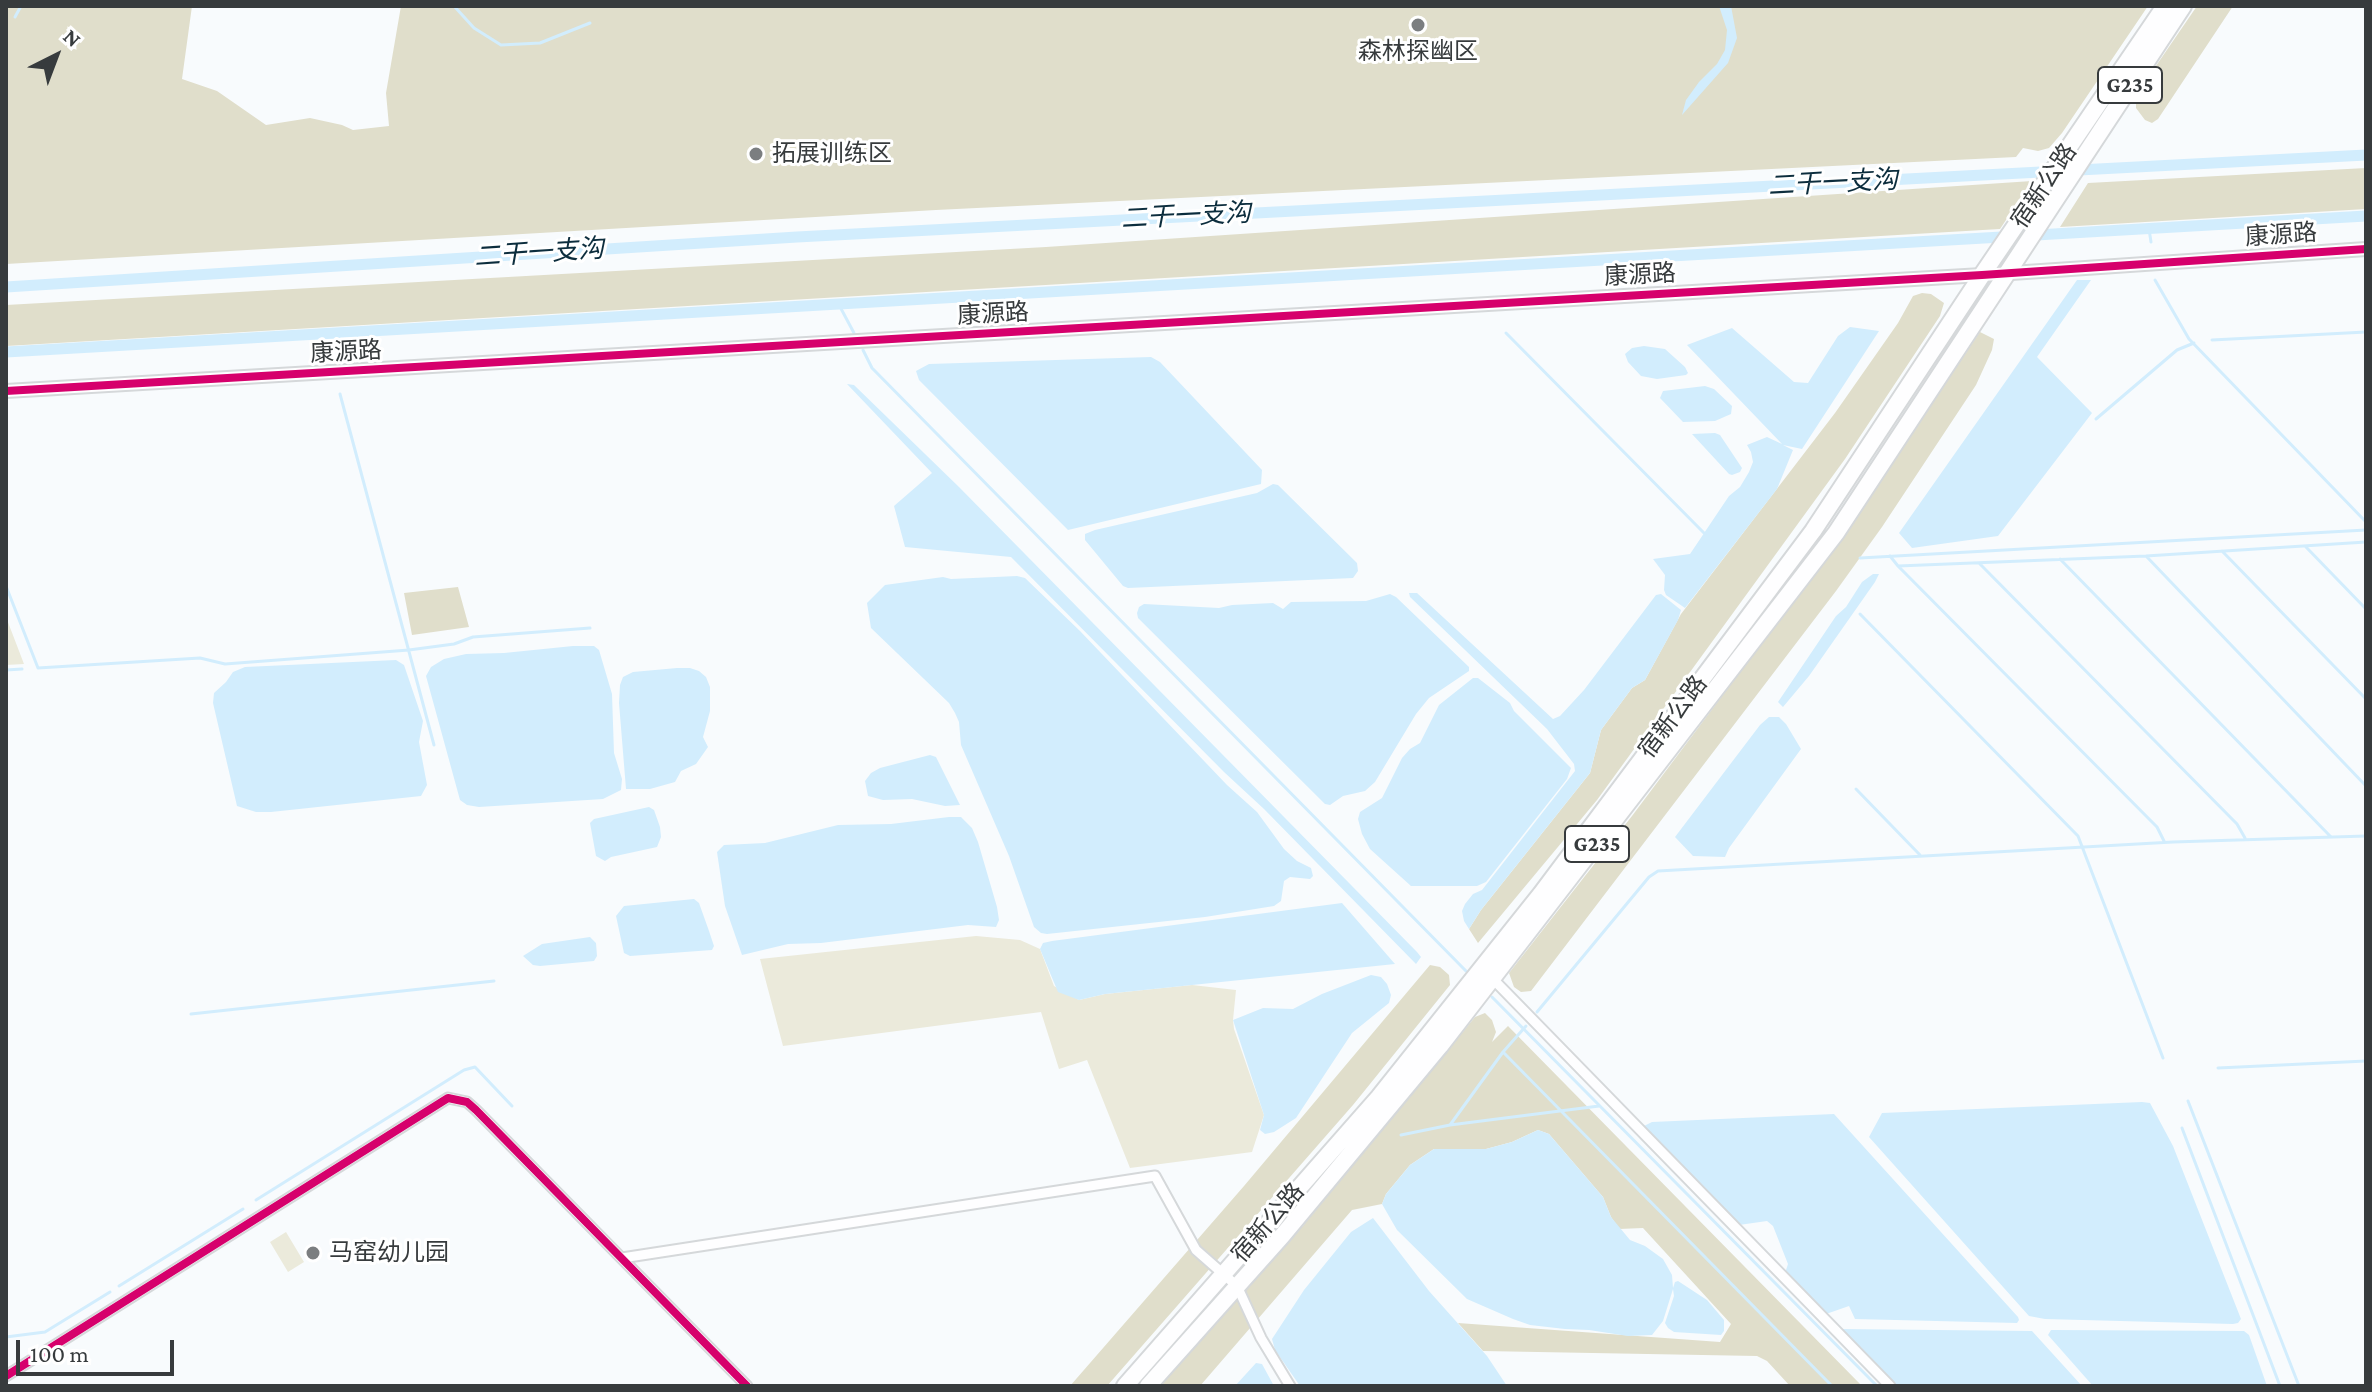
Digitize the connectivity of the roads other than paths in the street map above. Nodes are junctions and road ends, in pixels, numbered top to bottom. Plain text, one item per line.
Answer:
1 (2165, 6) edge
2 (2183, 6) edge
3 (2366, 249) edge
4 (2007, 272) junction
5 (1982, 275) junction
6 (6, 391) edge
7 (1488, 973) junction
8 (622, 1258) junction
9 (1223, 1274) junction
10 (1237, 1286) junction
11 (6, 1376) edge
12 (747, 1386) edge
13 (1125, 1386) edge
14 (1148, 1386) edge
15 (1290, 1386) edge
16 (1890, 1386) edge

1 - 5 highway, 宿新公路
2 - 4 highway, 宿新公路 / G235
3 - 4 street, 康源路
4 - 5 street, 康源路
4 - 7 highway, 宿新公路 / G235
5 - 6 street, 康源路
5 - 7 highway, 宿新公路
7 - 9 highway, 宿新公路
7 - 10 highway, 宿新公路 / G235
7 - 16 street
8 - 9 street
8 - 11 street
8 - 12 street
9 - 10 street
9 - 13 highway, 宿新公路
10 - 14 highway, 宿新公路 / G235
10 - 15 street

